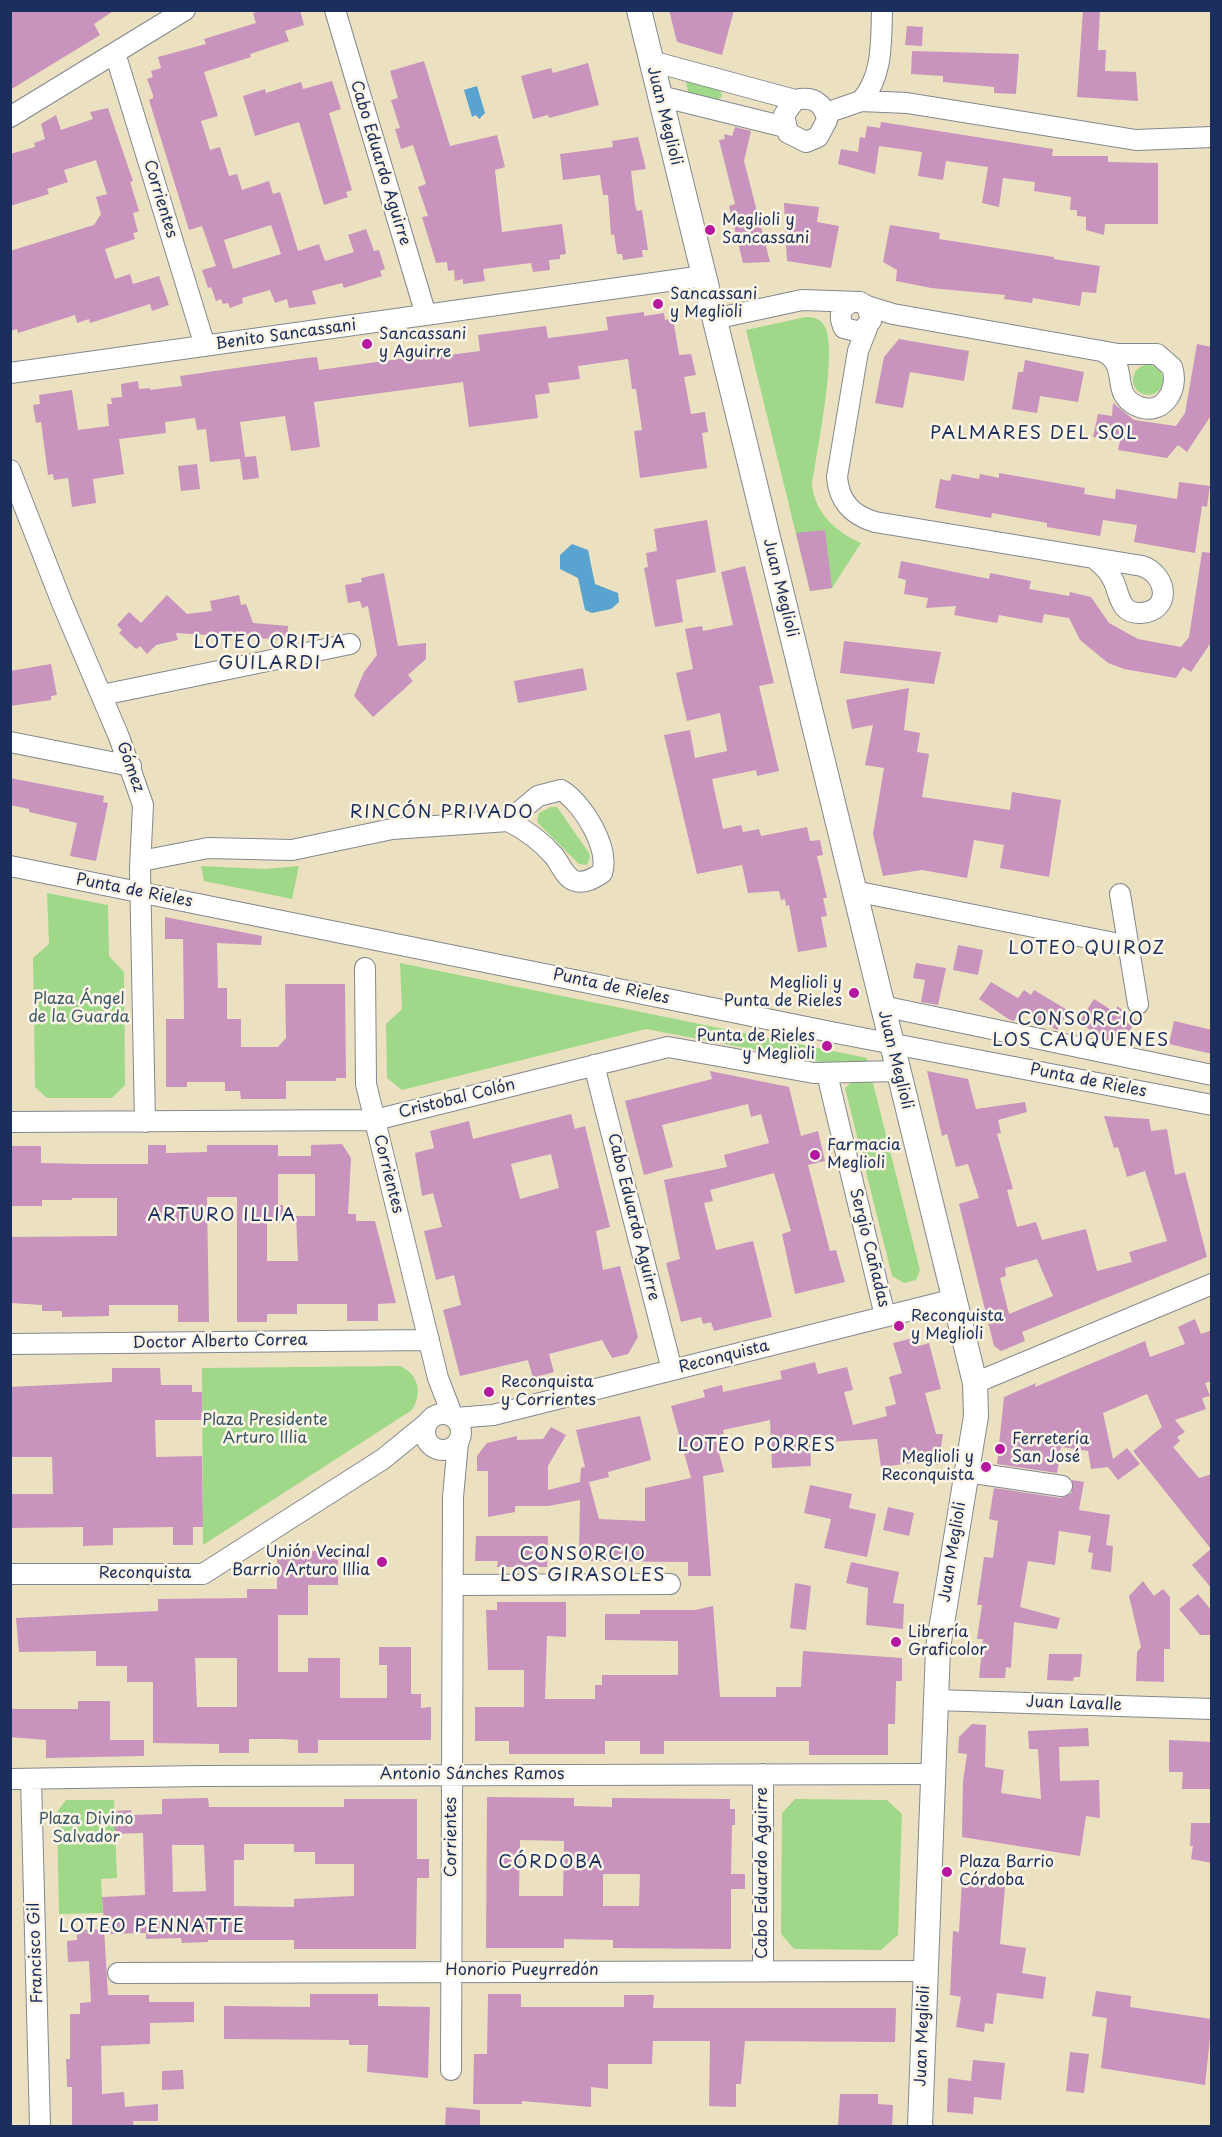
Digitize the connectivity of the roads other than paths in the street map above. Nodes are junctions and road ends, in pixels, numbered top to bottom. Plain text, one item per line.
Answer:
1 (185, 10) edge
2 (335, 10) edge
3 (639, 10) edge
4 (882, 10) edge
5 (115, 53) junction
6 (651, 61) junction
7 (733, 83) junction
8 (660, 96) junction
9 (795, 100) junction
10 (861, 101) junction
11 (725, 113) junction
12 (826, 113) junction
13 (10, 117) edge
14 (785, 127) junction
15 (1212, 137) edge
16 (704, 276) junction
17 (426, 315) junction
18 (858, 318) junction
19 (714, 319) junction
20 (205, 346) junction
21 (1104, 351) dead end
22 (10, 373) edge
23 (10, 470) edge
24 (1096, 560) dead end
25 (350, 644) dead end
26 (102, 695) junction
27 (10, 741) edge
28 (131, 766) junction
29 (508, 821) junction
30 (141, 861) junction
31 (10, 866) edge
32 (854, 891) junction
33 (140, 892) junction
34 (1120, 894) dead end
35 (1129, 946) junction
36 (365, 968) dead end
37 (1138, 1004) dead end
38 (882, 1006) junction
39 (891, 1042) junction
40 (594, 1065) junction
41 (897, 1071) junction
42 (827, 1074) junction
43 (1212, 1075) edge
44 (1212, 1105) edge
45 (375, 1120) junction
46 (10, 1122) edge
47 (145, 1122) junction
48 (1212, 1284) edge
49 (955, 1299) junction
50 (885, 1316) junction
51 (429, 1340) junction
52 (10, 1344) edge
53 (672, 1370) junction
54 (975, 1383) junction
55 (448, 1425) junction
56 (434, 1448) junction
57 (388, 1456) junction
58 (967, 1472) junction
59 (1062, 1486) dead end
60 (453, 1497) junction
61 (10, 1574) edge
62 (453, 1584) junction
63 (670, 1584) dead end
64 (936, 1700) junction
65 (1212, 1709) edge
66 (762, 1774) junction
67 (933, 1774) junction
68 (452, 1775) junction
69 (10, 1779) edge
70 (31, 1779) junction
71 (452, 1971) junction
72 (763, 1971) junction
73 (926, 1971) junction
74 (118, 1973) dead end
75 (451, 2070) dead end
76 (40, 2127) edge
77 (920, 2127) edge

1 - 5 street
2 - 17 street, Cabo Eduardo Aguirre
3 - 6 main road, Juan Meglioli
4 - 10 street
5 - 13 street
5 - 20 street, Corrientes
6 - 7 street
6 - 8 main road, Juan Meglioli
7 - 9 street
7 - 11 street
8 - 11 street
8 - 16 main road, Juan Meglioli
9 - 12 street
9 - 14 street
10 - 12 street
10 - 15 street
11 - 14 street
12 - 14 street
16 - 17 street, Benito Sancassani
16 - 19 main road, Juan Meglioli
17 - 20 street, Benito Sancassani
18 - 19 street
18 - 21 street
18 - 24 street
19 - 32 main road, Juan Meglioli
20 - 22 street, Benito Sancassani
23 - 26 street, Gómez
25 - 26 street
26 - 28 street, Gómez
27 - 28 street
28 - 30 street, Gómez
29 - 29 street
29 - 30 street
30 - 33 street, Gómez
31 - 33 street, Punta de Rieles
32 - 35 street
32 - 38 main road, Juan Meglioli
33 - 39 street, Punta de Rieles
33 - 47 street, Gómez
34 - 35 street
35 - 37 street
36 - 45 street, Corrientes
38 - 39 main road, Juan Meglioli
38 - 43 street
39 - 41 main road, Juan Meglioli
39 - 44 street, Punta de Rieles
40 - 42 street, Cristobal Colón
40 - 45 street, Cristobal Colón
40 - 53 street, Cabo Eduardo Aguirre
41 - 42 street, Cristobal Colón
41 - 49 main road, Juan Meglioli
42 - 50 street, Sergio Cañadas
45 - 47 street, Cristobal Colón
45 - 51 street, Corrientes
46 - 47 street, Cristobal Colón
48 - 54 street
49 - 50 street, Reconquista
49 - 54 main road, Juan Meglioli
50 - 53 street, Reconquista
51 - 52 street, Doctor Alberto Correa
51 - 55 street, Corrientes
53 - 55 street, Reconquista
54 - 58 main road, Juan Meglioli
55 - 56 street, Reconquista
55 - 56 street, Corrientes
55 - 57 street, Reconquista
55 - 60 street, Corrientes
56 - 57 street, Reconquista
56 - 60 street, Corrientes
57 - 61 street, Reconquista
58 - 59 street
58 - 64 main road, Juan Meglioli
60 - 62 street, Corrientes
62 - 63 street
62 - 68 street, Corrientes
64 - 65 street, Juan Lavalle
64 - 67 main road, Juan Meglioli
66 - 67 street, Antonio Sánches Ramos
66 - 68 street, Antonio Sánches Ramos
66 - 72 street, Cabo Eduardo Aguirre
67 - 73 main road, Juan Meglioli
68 - 70 street, Antonio Sánches Ramos
68 - 71 street, Corrientes
69 - 70 street, Antonio Sánches Ramos
70 - 76 street, Francisco Gil
71 - 72 street, Honorio Pueyrredón
71 - 74 street, Honorio Pueyrredón
71 - 75 street, Corrientes
72 - 73 street, Honorio Pueyrredón
73 - 77 main road, Juan Meglioli

